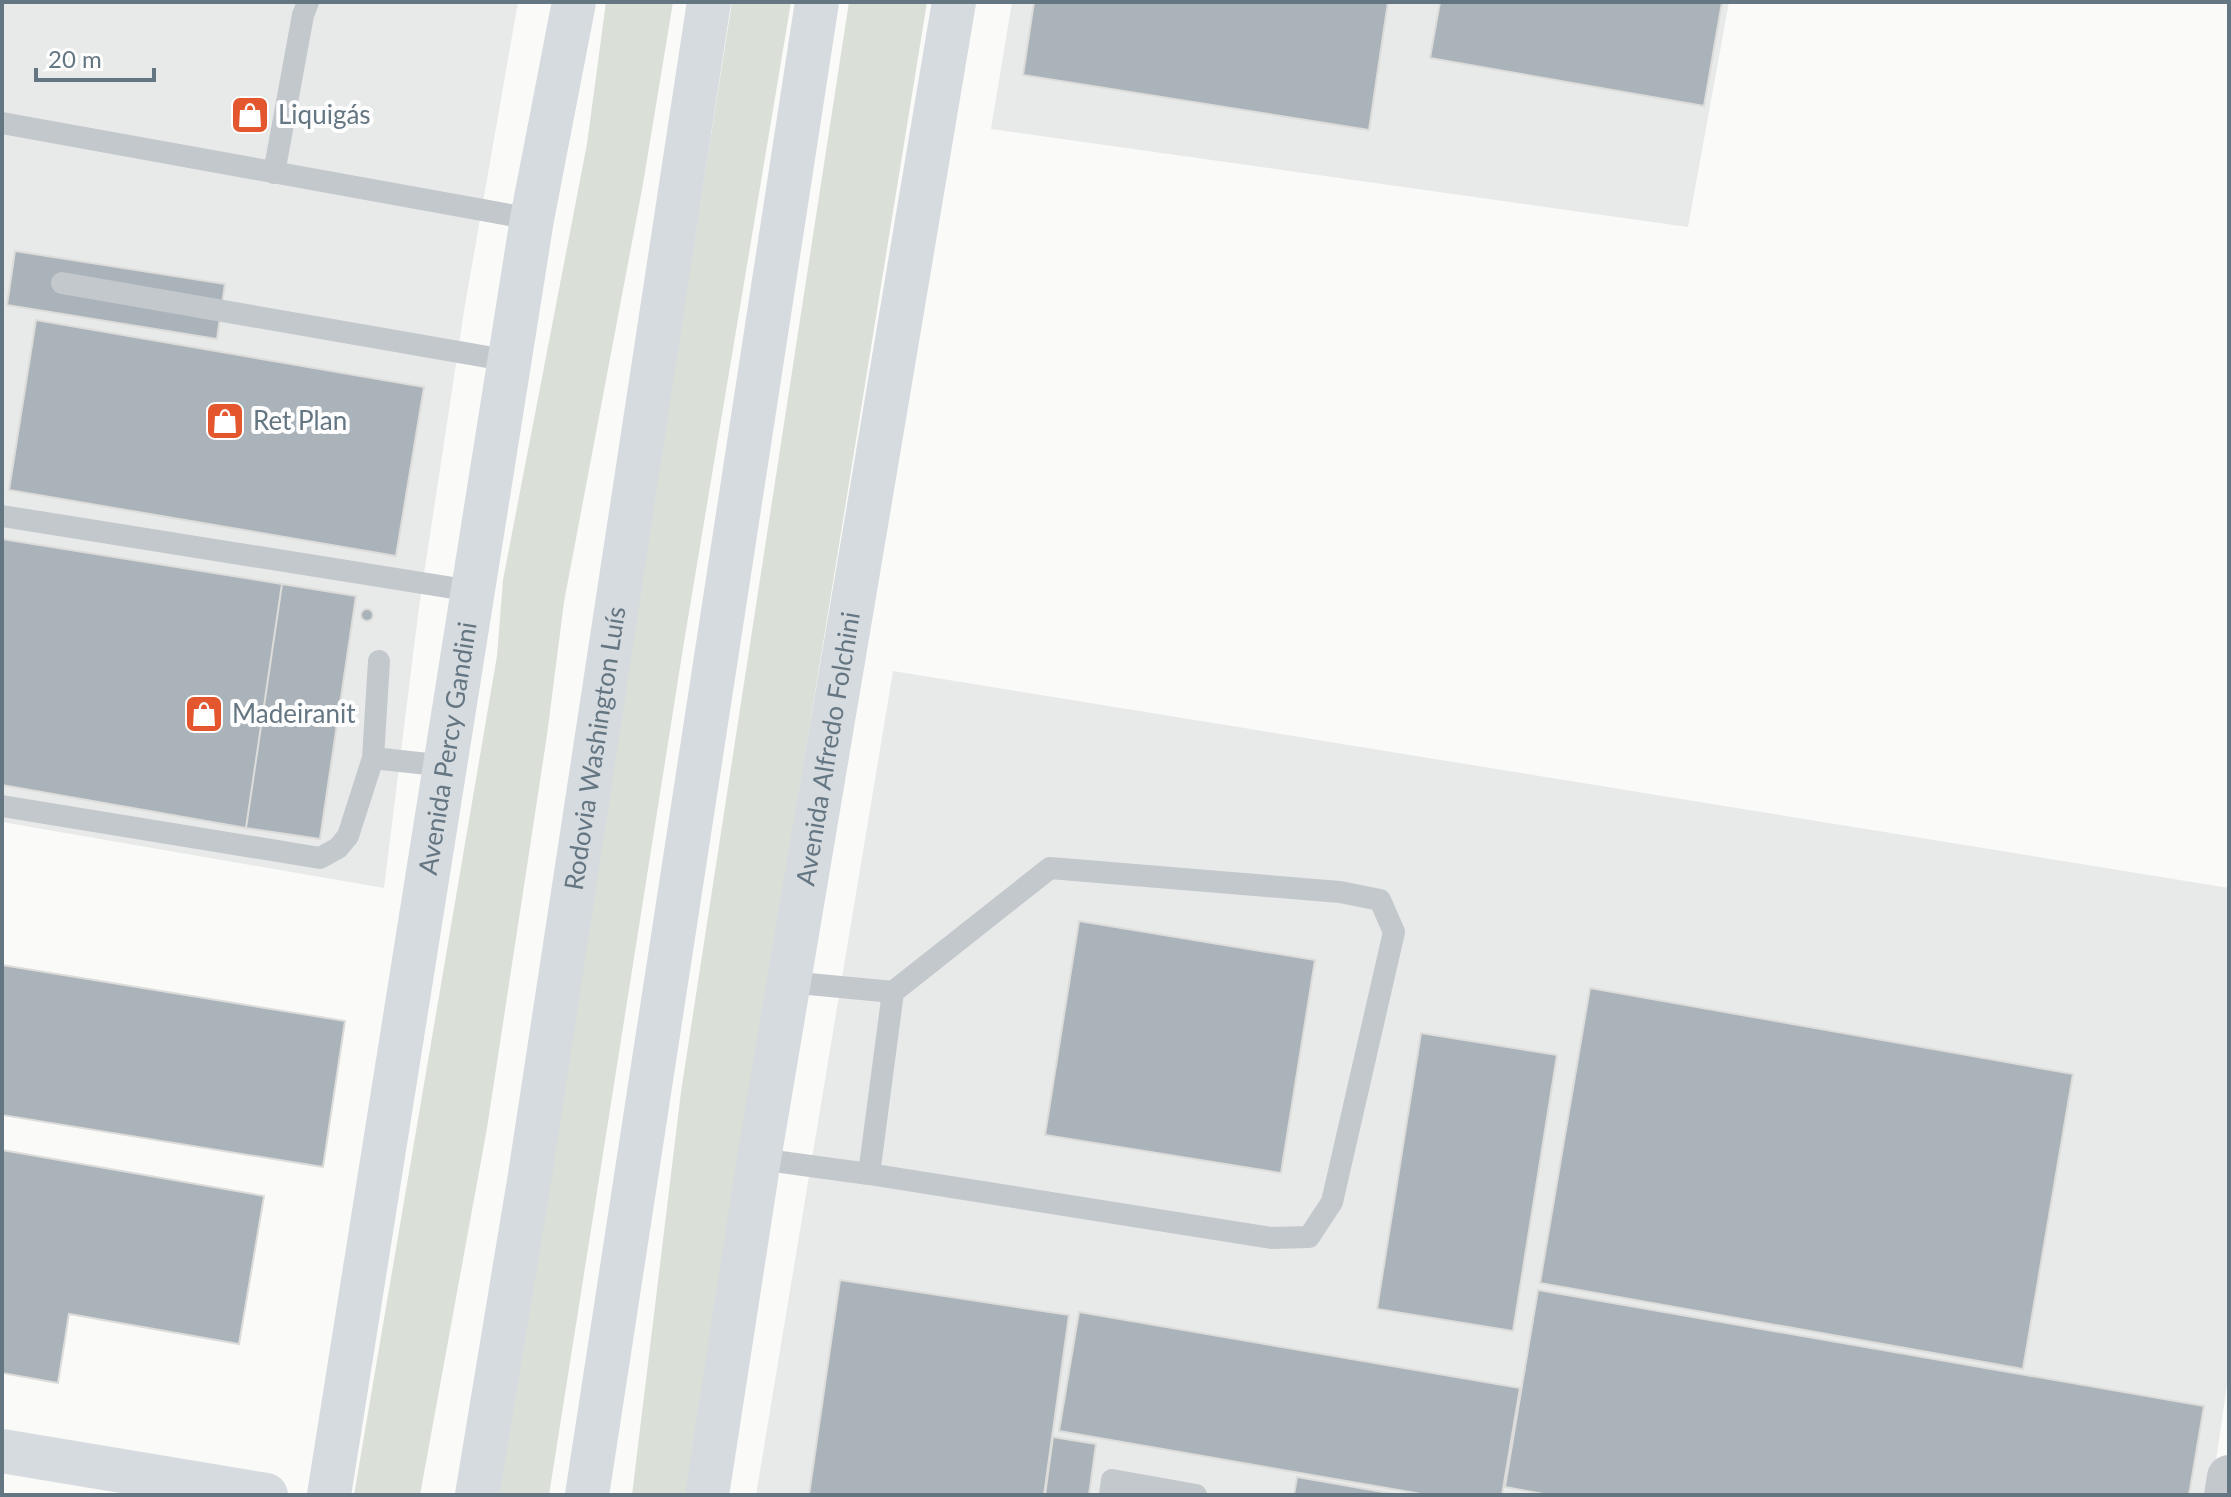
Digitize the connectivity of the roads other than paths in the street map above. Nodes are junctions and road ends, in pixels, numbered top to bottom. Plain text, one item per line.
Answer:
1 (308, 2) edge
2 (574, 2) edge
3 (709, 2) edge
4 (817, 2) edge
5 (954, 2) edge
6 (2, 123) edge
7 (274, 173) junction
8 (532, 219) junction
9 (62, 283) dead end
10 (510, 361) junction
11 (2, 516) edge
12 (472, 591) junction
13 (379, 661) dead end
14 (373, 758) junction
15 (446, 766) junction
16 (2, 806) edge
17 (788, 982) junction
18 (893, 992) junction
19 (759, 1159) junction
20 (869, 1174) junction
21 (2, 1451) edge
22 (2229, 1477) edge
23 (266, 1495) edge
24 (329, 1495) edge
25 (477, 1495) edge
26 (587, 1495) edge
27 (707, 1495) edge
28 (1110, 1495) edge
29 (1196, 1495) edge
30 (2226, 1495) edge

1 - 7 lane
2 - 8 main road, Avenida Percy Gandini
3 - 25 main road, Rodovia Washington Luís
4 - 26 main road
5 - 17 main road, Avenida Alfredo Folchini
6 - 7 lane
7 - 8 lane
8 - 10 main road, Avenida Percy Gandini
9 - 10 lane
10 - 12 main road, Avenida Percy Gandini
11 - 12 lane
12 - 15 main road, Avenida Percy Gandini
13 - 14 lane
14 - 15 lane
14 - 16 lane
15 - 24 main road, Avenida Percy Gandini
17 - 18 lane
17 - 19 main road, Avenida Alfredo Folchini
18 - 20 lane
18 - 20 lane
19 - 20 lane
19 - 27 main road, Avenida Alfredo Folchini
21 - 23 main road
22 - 30 street
28 - 29 lane

